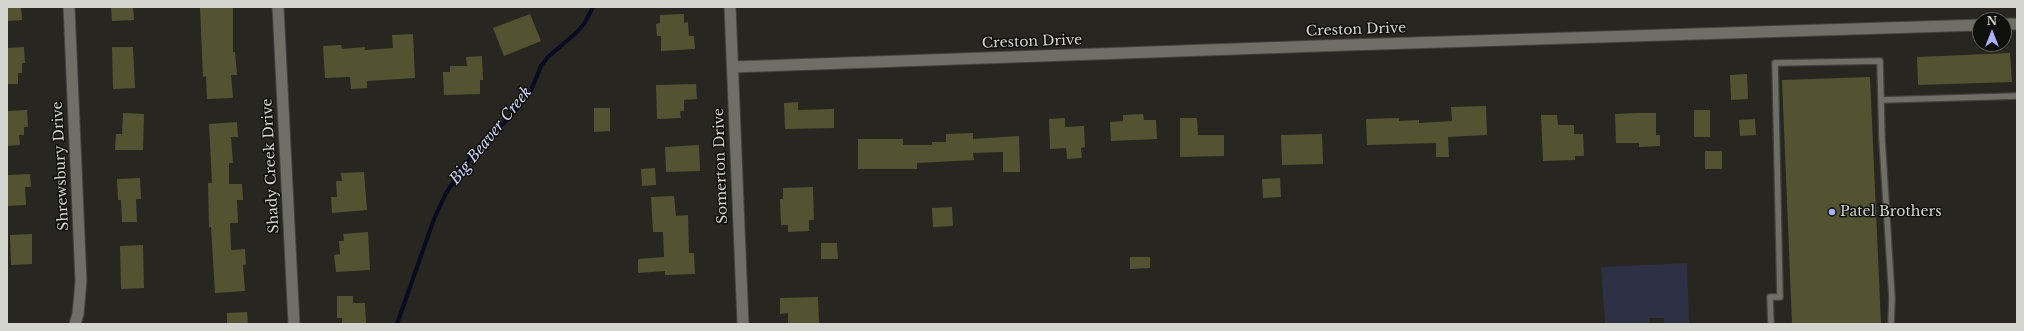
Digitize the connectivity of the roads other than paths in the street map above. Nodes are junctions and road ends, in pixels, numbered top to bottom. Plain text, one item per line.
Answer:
1 (69, 7) edge
2 (278, 7) edge
3 (730, 7) edge
4 (1972, 25) edge
5 (733, 67) junction
6 (2017, 96) edge
7 (1881, 100) junction
8 (75, 324) edge
9 (294, 324) edge
10 (744, 324) edge
11 (1771, 324) edge
12 (1890, 324) edge

1 - 8 street, Shrewsbury Drive
2 - 9 street, Shady Creek Drive
3 - 5 street, Somerton Drive
4 - 5 street, Creston Drive
5 - 10 street, Somerton Drive
6 - 7 lane
7 - 11 lane
7 - 12 lane

